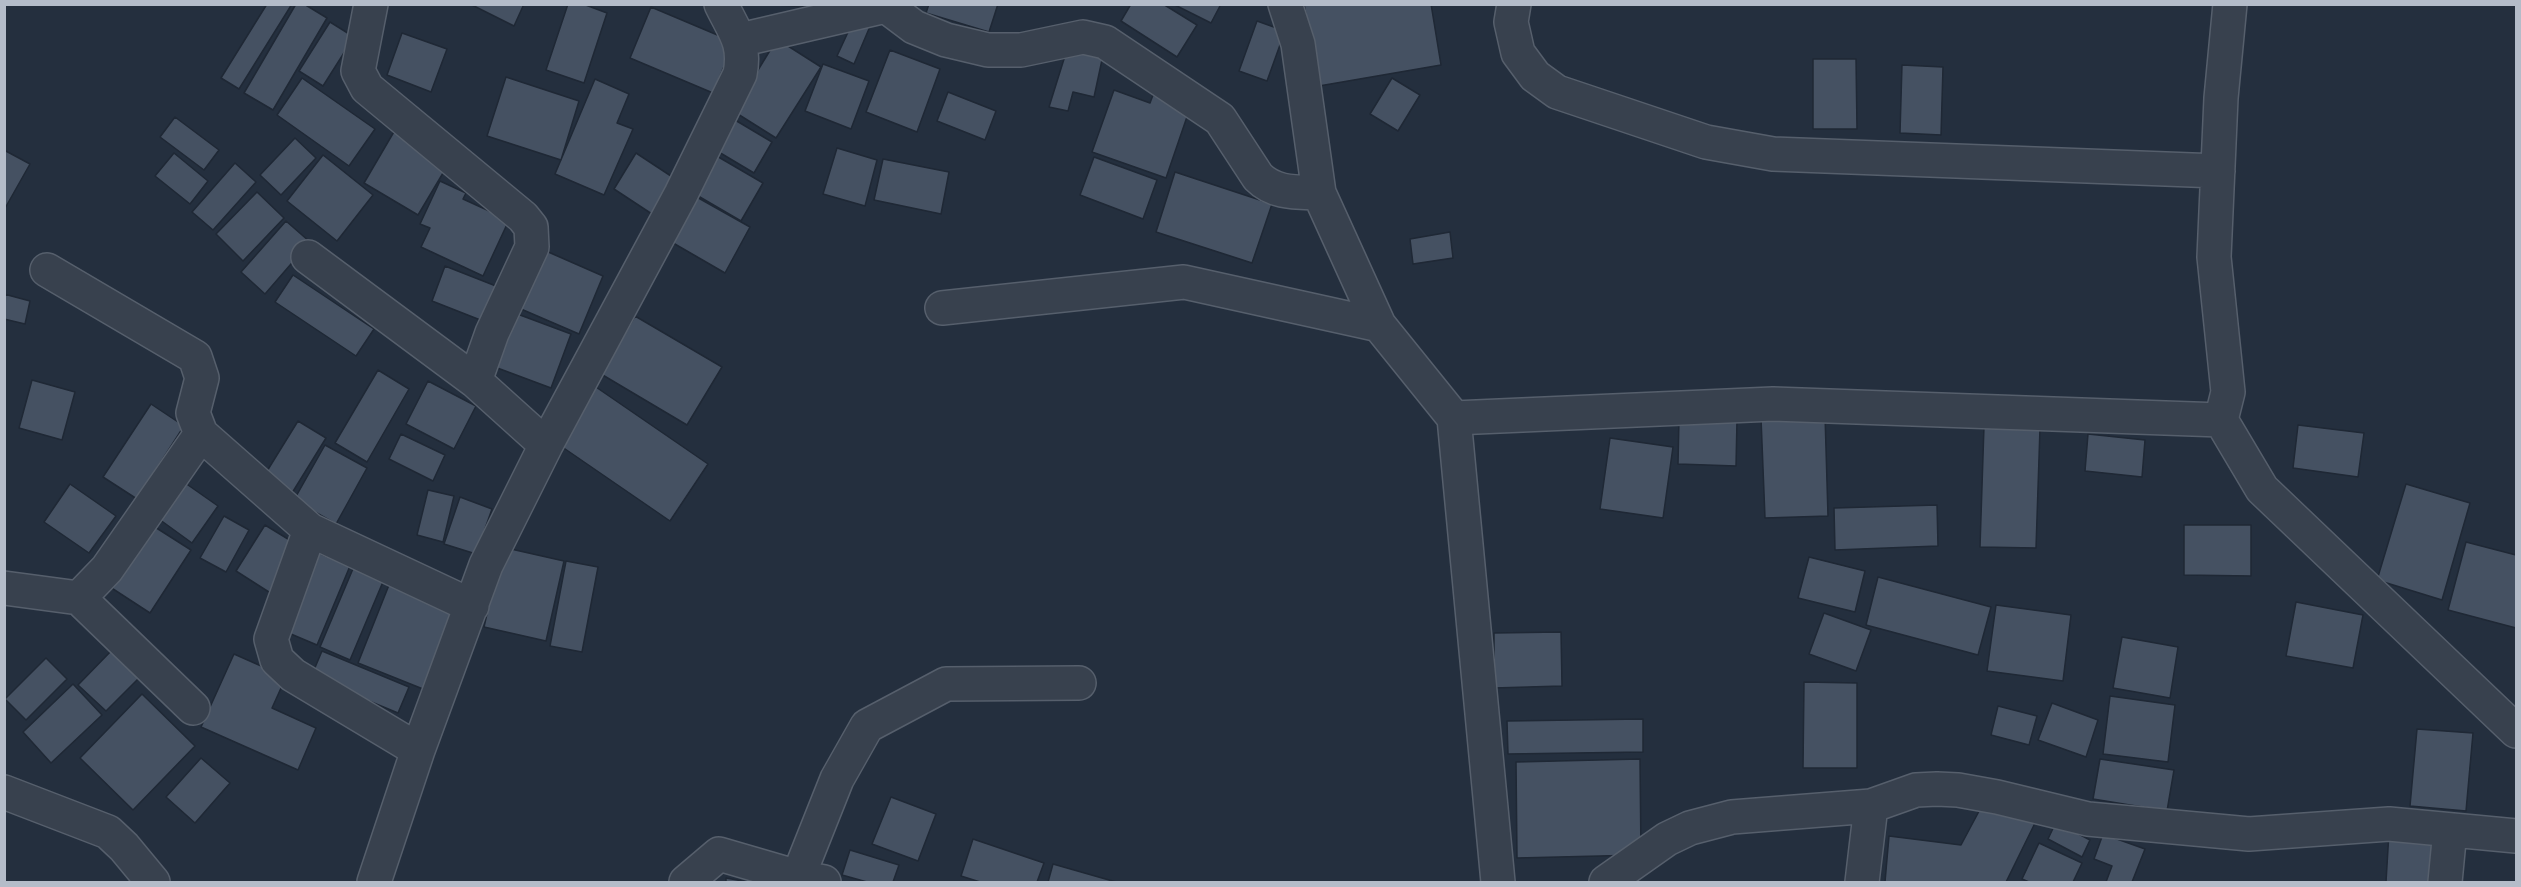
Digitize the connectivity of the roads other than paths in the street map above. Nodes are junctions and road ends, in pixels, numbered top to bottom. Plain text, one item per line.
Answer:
1 (371, 4) edge
2 (722, 4) edge
3 (1285, 4) edge
4 (1514, 4) edge
5 (2230, 4) edge
6 (886, 5) edge
7 (740, 40) junction
8 (2218, 171) junction
9 (1319, 193) junction
10 (308, 257) dead end
11 (47, 270) dead end
12 (942, 308) dead end
13 (1379, 325) junction
14 (475, 381) junction
15 (2224, 406) junction
16 (1454, 418) junction
17 (201, 434) junction
18 (546, 445) junction
19 (310, 530) junction
20 (4, 588) edge
21 (79, 598) junction
22 (472, 606) junction
23 (1079, 683) dead end
24 (193, 708) dead end
25 (2517, 731) edge
26 (418, 750) junction
27 (4, 792) edge
28 (1871, 806) junction
29 (2450, 830) junction
30 (2517, 836) edge
31 (811, 880) edge
32 (153, 882) edge
33 (374, 882) edge
34 (686, 882) edge
35 (1498, 882) edge
36 (1606, 882) edge
37 (1862, 882) edge
38 (2445, 882) edge

1 - 14 street
2 - 7 street
3 - 9 street
4 - 8 street
5 - 8 street
6 - 7 street
6 - 9 street
7 - 18 street
8 - 15 street
9 - 13 street
10 - 14 street
11 - 17 street
12 - 13 street
13 - 16 street
14 - 18 street
15 - 16 street
15 - 25 street
16 - 35 street
17 - 19 street
17 - 21 street
18 - 22 street
19 - 22 street
19 - 26 street
20 - 21 street
21 - 24 street
22 - 26 street
23 - 31 street
26 - 33 street
27 - 32 street
28 - 29 street
28 - 36 street
28 - 37 street
29 - 30 street
29 - 38 street
31 - 34 street

